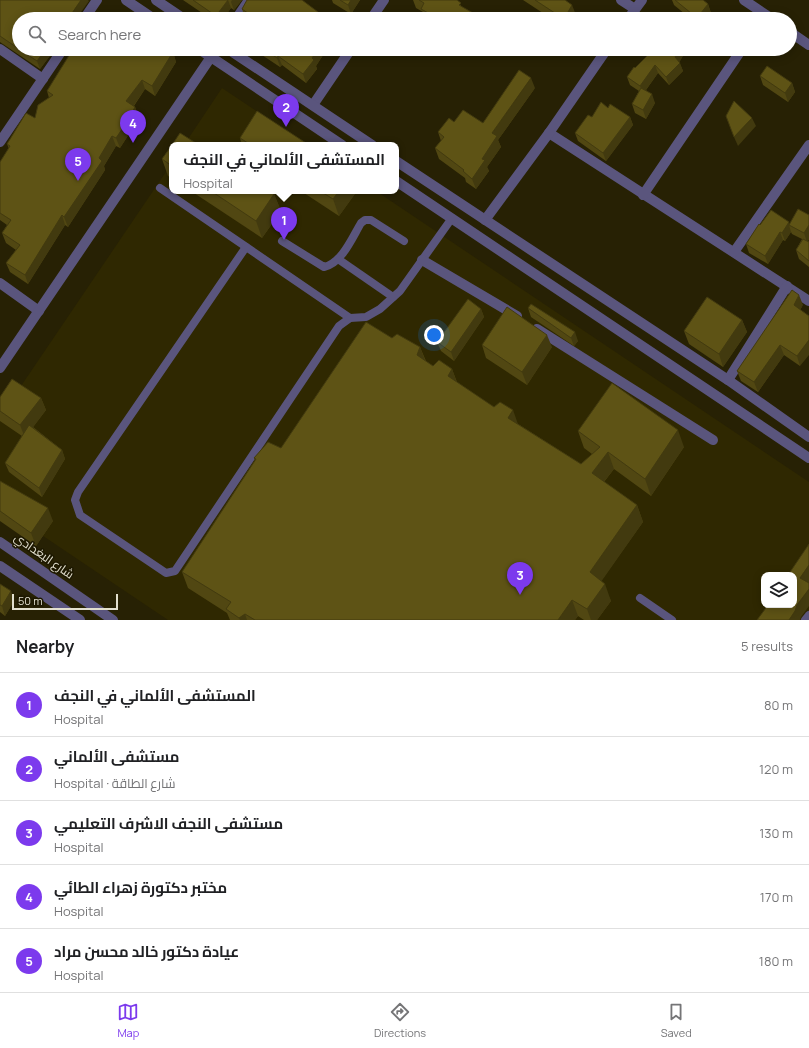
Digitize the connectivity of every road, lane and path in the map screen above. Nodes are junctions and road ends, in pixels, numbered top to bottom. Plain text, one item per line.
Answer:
1 (97, 0) edge
2 (126, 0) edge
3 (156, 0) edge
4 (249, 0) edge
5 (384, 0) edge
6 (621, 0) edge
7 (642, 0) edge
8 (744, 0) edge
9 (635, 9) junction
10 (89, 12) edge
11 (144, 12) edge
12 (174, 12) edge
13 (241, 12) edge
14 (376, 12) edge
15 (633, 12) edge
16 (759, 12) edge
17 (797, 37) edge
18 (809, 45) edge
19 (0, 49) edge
20 (59, 56) edge
21 (238, 56) edge
22 (346, 56) edge
23 (603, 56) edge
24 (737, 56) edge
25 (211, 57) joint
26 (43, 79) junction
27 (313, 106) junction
28 (549, 133) junction
29 (0, 142) edge
30 (338, 142) edge
31 (367, 142) edge
32 (809, 145) edge
33 (399, 163) edge
34 (399, 183) edge
35 (160, 188) dead end
36 (643, 195) junction
37 (452, 218) junction
38 (485, 220) junction
39 (282, 241) dead end
40 (404, 242) dead end
41 (246, 247) junction
42 (734, 252) junction
43 (338, 259) junction
44 (422, 260) junction
45 (0, 283) edge
46 (787, 286) junction
47 (393, 297) junction
48 (809, 301) edge
49 (39, 311) junction
50 (350, 318) junction
51 (0, 368) edge
52 (728, 380) junction
53 (809, 437) edge
54 (712, 440) dead end
55 (809, 458) edge
56 (0, 542) edge
57 (0, 566) edge
58 (640, 598) dead end
59 (809, 615) edge
60 (80, 620) edge
61 (113, 620) edge
62 (672, 620) edge
63 (805, 620) edge

1 - 10 street
2 - 11 street
3 - 12 street
4 - 13 street
5 - 14 street
6 - 9 street
7 - 9 street
8 - 16 street
9 - 15 street
17 - 18 street
19 - 26 street
20 - 26 street
21 - 27 street
22 - 27 street
23 - 28 street
24 - 36 street
25 - 30 street
25 - 49 street
26 - 29 street
27 - 31 street
28 - 36 street
28 - 38 street
32 - 42 street
33 - 38 street
34 - 37 street
35 - 41 lane
36 - 42 street
37 - 44 lane
37 - 55 street
38 - 52 street
39 - 43 lane
40 - 43 lane
41 - 50 lane
41 - 50 lane
42 - 46 street
43 - 47 lane
44 - 47 lane
44 - 54 street
45 - 49 street
46 - 48 street
46 - 52 street
47 - 50 lane
49 - 51 street
52 - 53 street
56 - 61 street, شارع البغدادي
57 - 60 street
58 - 62 lane
59 - 63 lane

